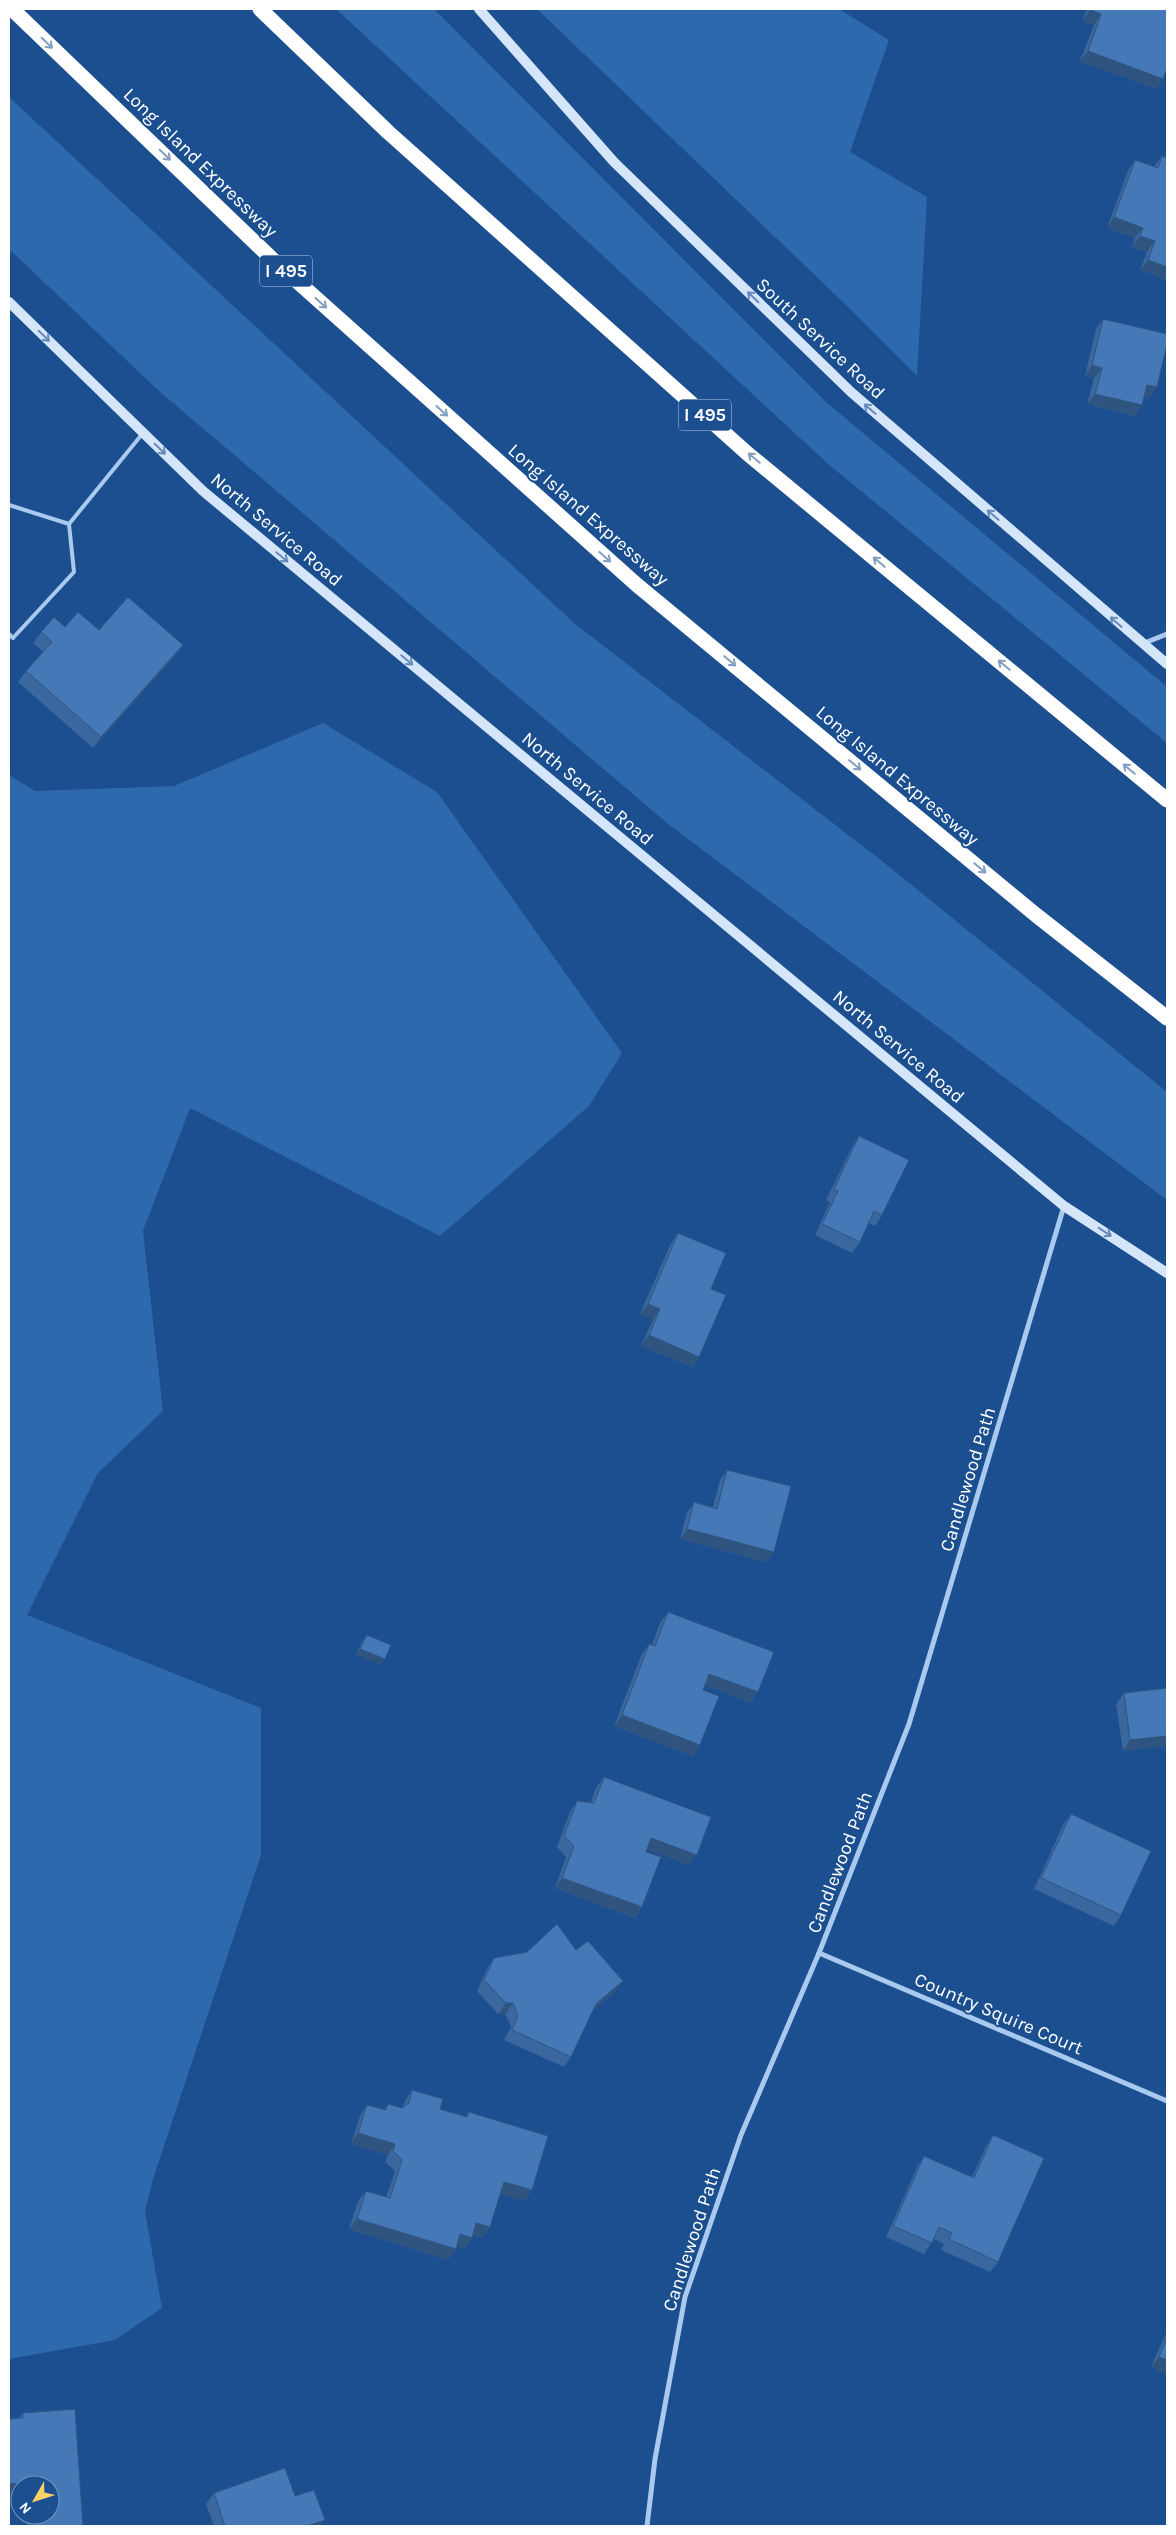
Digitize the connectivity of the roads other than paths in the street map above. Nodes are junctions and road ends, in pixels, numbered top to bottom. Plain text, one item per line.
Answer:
1 (12, 9) edge
2 (260, 9) edge
3 (479, 9) edge
4 (9, 302) edge
5 (143, 433) junction
6 (9, 505) edge
7 (69, 524) junction
8 (9, 634) edge
9 (1167, 634) edge
10 (1142, 644) junction
11 (1167, 664) edge
12 (1167, 800) edge
13 (1167, 1018) edge
14 (1064, 1206) junction
15 (1167, 1273) edge
16 (820, 1952) junction
17 (1167, 2101) edge
18 (647, 2526) edge

1 -> 13 highway, Long Island Expressway / I 495
12 -> 2 highway, I 495
10 -> 3 main road, South Service Road
4 -> 5 main road, North Service Road
5 - 7 lane
5 -> 14 main road, North Service Road
6 - 7 lane
7 - 8 lane
9 - 10 street
10 - 11 main road, South Service Road
14 -> 15 main road, North Service Road
14 - 16 street, Candlewood Path
16 - 17 street, Country Squire Court
16 - 18 street, Candlewood Path

